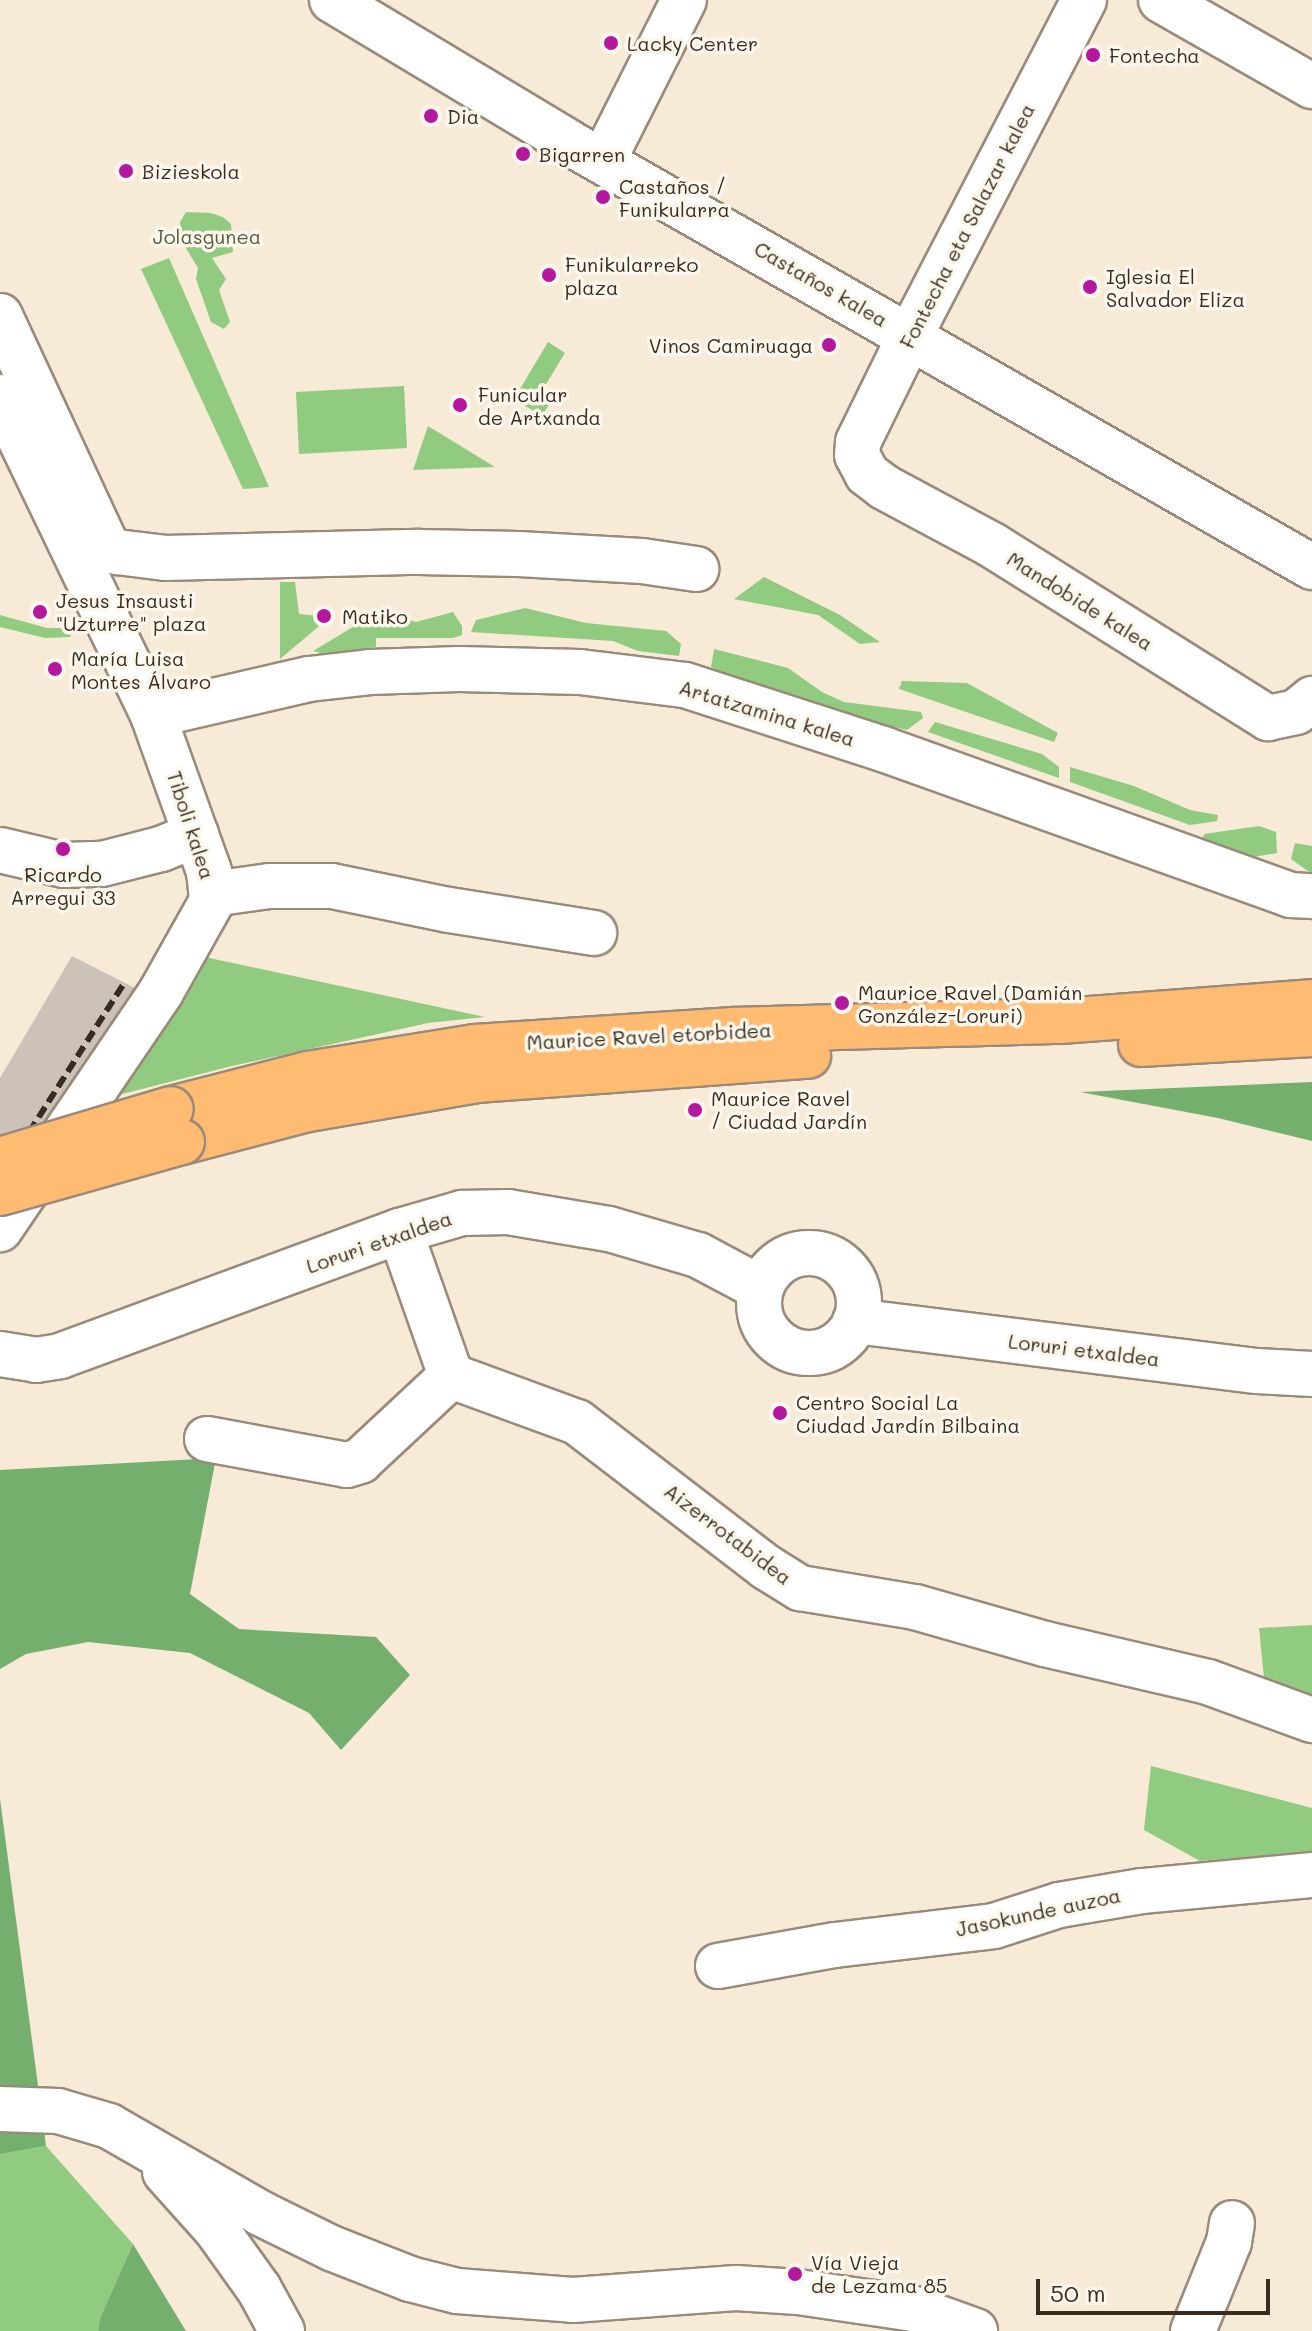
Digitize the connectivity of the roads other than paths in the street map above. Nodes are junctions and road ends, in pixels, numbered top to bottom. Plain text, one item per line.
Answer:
1 (332, 0) edge
2 (684, 0) edge
3 (1084, 0) edge
4 (1161, 0) edge
5 (1312, 86) edge
6 (603, 161) junction
7 (0, 316) edge
8 (910, 336) junction
9 (0, 397) edge
10 (857, 455) joint
11 (1312, 567) edge
12 (696, 569) dead end
13 (1312, 699) edge
14 (153, 715) junction
15 (196, 835) junction
16 (0, 850) edge
17 (212, 894) junction
18 (1312, 896) edge
19 (594, 933) dead end
20 (1312, 1002) edge
21 (1312, 1034) edge
22 (0, 1160) edge
23 (1, 1210) edge
24 (400, 1231) junction
25 (760, 1288) junction
26 (855, 1321) junction
27 (0, 1354) edge
28 (1312, 1374) edge
29 (451, 1376) junction
30 (207, 1439) dead end
31 (1312, 1720) edge
32 (1312, 1875) edge
33 (718, 1966) dead end
34 (0, 2109) edge
35 (149, 2147) junction
36 (1232, 2223) dead end
37 (282, 2331) edge
38 (975, 2331) edge
39 (1193, 2331) edge

1 - 6 street, Castaños kalea
2 - 6 street
3 - 8 street, Fontecha eta Salazar kalea
4 - 5 street
6 - 8 street, Castaños kalea
7 - 12 street
8 - 10 street, Fontecha eta Salazar kalea
8 - 11 street, Castaños kalea
9 - 14 street, Tiboli kalea
10 - 13 street, Mandobide kalea
14 - 15 street, Tiboli kalea
14 - 18 street, Artatzamina kalea
15 - 16 street
15 - 17 street, Tiboli kalea
17 - 19 street
17 - 23 street, Tiboli kalea
20 - 22 main road, Maurice Ravel etorbidea, bridge
21 - 23 main road, Maurice Ravel etorbidea, bridge
24 - 25 street, Loruri etxaldea
24 - 27 street, Loruri etxaldea
24 - 29 street
25 - 26 street
25 - 26 street
26 - 28 street, Loruri etxaldea
29 - 30 street
29 - 31 street, Aizerrotabidea
32 - 33 street, Jasokunde auzoa
34 - 35 street
35 - 37 street
35 - 38 street
36 - 39 street

